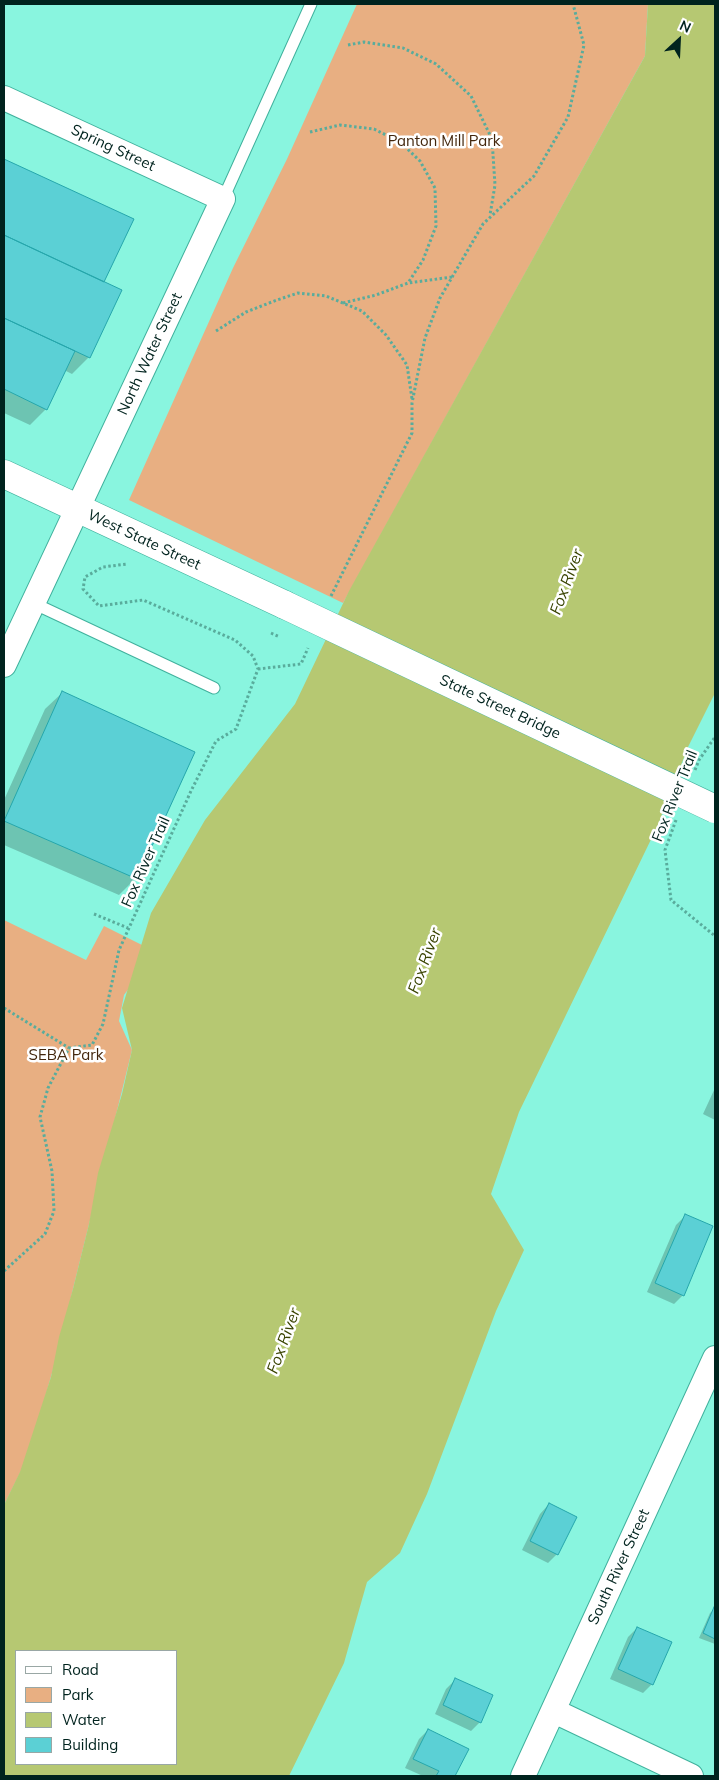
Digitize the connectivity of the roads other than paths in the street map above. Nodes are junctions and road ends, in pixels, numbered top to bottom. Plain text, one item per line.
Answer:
1 (311, 4) edge
2 (4, 98) edge
3 (223, 199) junction
4 (4, 474) edge
5 (78, 509) junction
6 (33, 603) junction
7 (285, 605) joint
8 (4, 665) edge
9 (214, 688) dead end
10 (715, 809) edge
11 (715, 1358) edge
12 (554, 1710) junction
13 (523, 1776) edge
14 (691, 1776) edge

1 - 3 lane
2 - 3 street, Spring Street
3 - 5 street, North Water Street
4 - 5 main road, West State Street
5 - 6 street, North Water Street
5 - 7 main road, West State Street
6 - 8 street, North Water Street
6 - 9 lane
7 - 10 main road, State Street Bridge, bridge
11 - 12 street, South River Street
12 - 13 street, South River Street
12 - 14 street

